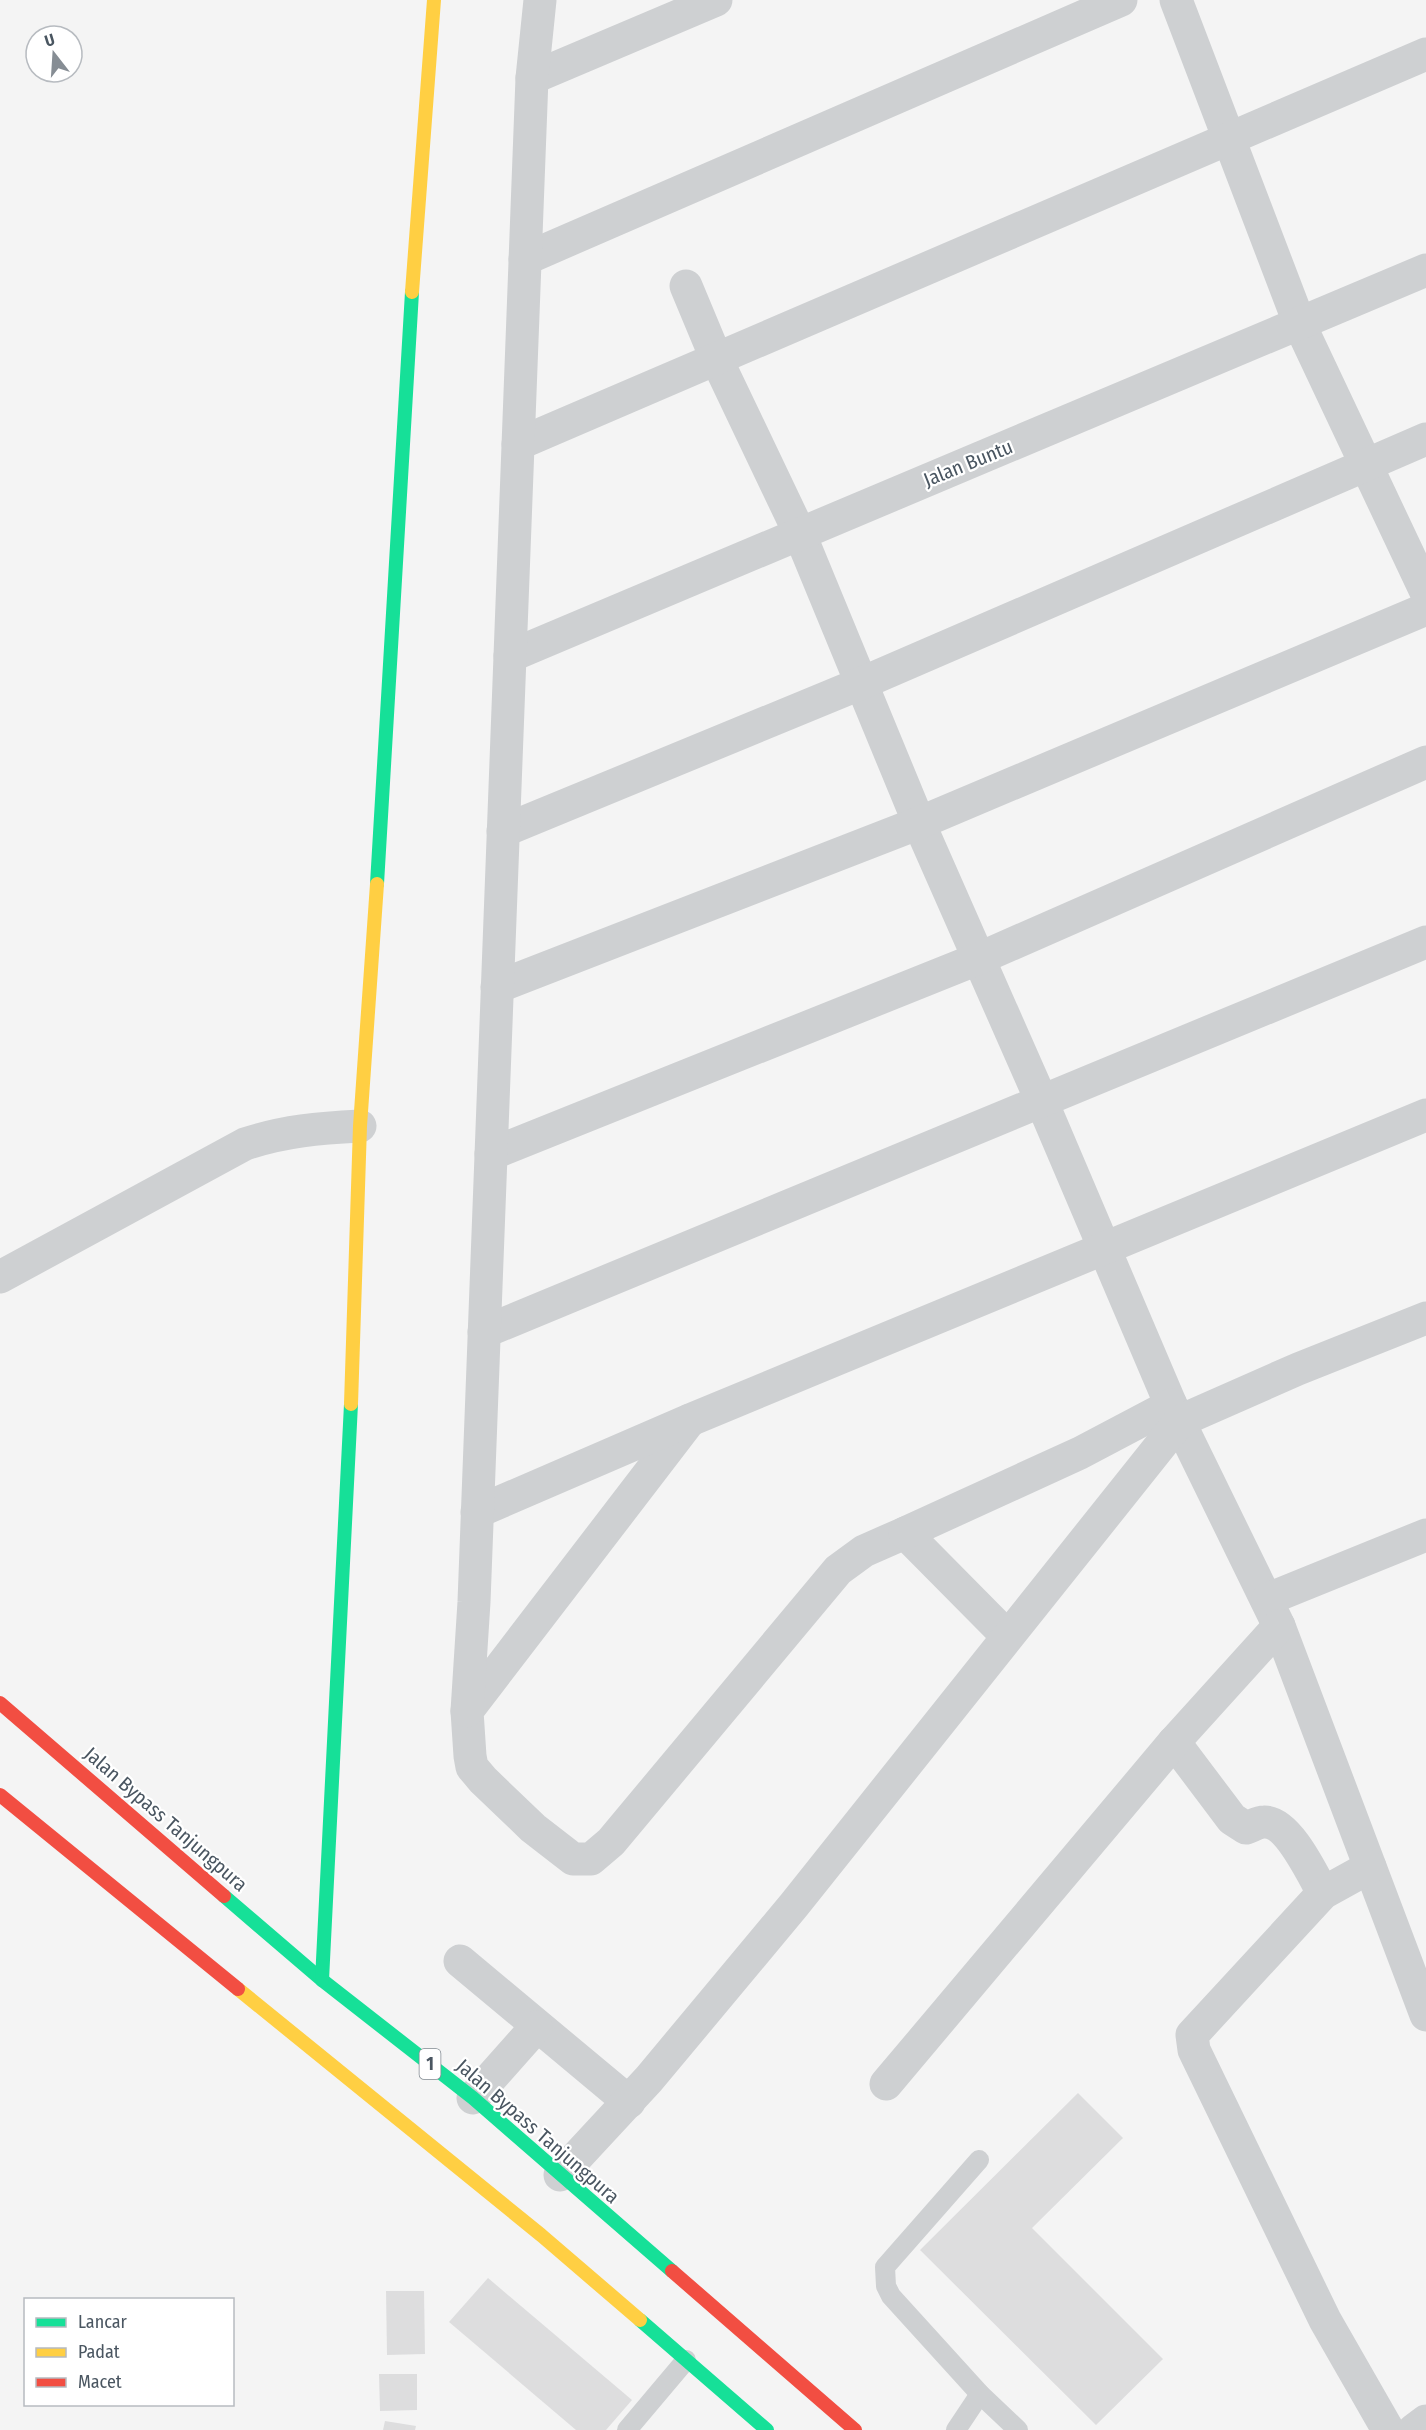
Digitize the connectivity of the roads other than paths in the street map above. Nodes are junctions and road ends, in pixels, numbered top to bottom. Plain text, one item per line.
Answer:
1 (434, 0) edge
2 (540, 0) edge
3 (716, 0) edge
4 (1121, 0) edge
5 (1176, 0) edge
6 (1426, 54) edge
7 (532, 78) junction
8 (1229, 139) junction
9 (525, 259) junction
10 (1426, 270) edge
11 (686, 286) dead end
12 (1300, 325) junction
13 (716, 358) junction
14 (1426, 439) edge
15 (518, 444) junction
16 (1366, 465) junction
17 (799, 532) junction
18 (1426, 591) edge
19 (1426, 609) edge
20 (510, 656) junction
21 (862, 684) junction
22 (1426, 762) edge
23 (919, 823) junction
24 (503, 831) junction
25 (1426, 942) edge
26 (980, 958) junction
27 (497, 987) junction
28 (1042, 1102) junction
29 (1426, 1115) edge
30 (360, 1126) junction
31 (491, 1154) junction
32 (1104, 1247) junction
33 (0, 1277) edge
34 (1426, 1318) edge
35 (484, 1332) junction
36 (1175, 1413) junction
37 (690, 1420) junction
38 (477, 1512) junction
39 (905, 1533) junction
40 (1426, 1535) edge
41 (1274, 1612) junction
42 (1007, 1636) junction
43 (0, 1703) edge
44 (467, 1711) junction
45 (1174, 1742) junction
46 (0, 1795) edge
47 (1370, 1867) junction
48 (1323, 1893) junction
49 (460, 1961) dead end
50 (321, 1980) junction
51 (1426, 2015) edge
52 (536, 2026) junction
53 (886, 2084) dead end
54 (473, 2098) junction
55 (629, 2102) junction
56 (980, 2160) dead end
57 (560, 2175) junction
58 (686, 2360) junction
59 (980, 2394) junction
60 (1426, 2421) edge
61 (627, 2430) edge
62 (767, 2430) edge
63 (855, 2430) edge
64 (956, 2430) edge
65 (1018, 2430) edge
66 (1388, 2430) edge
67 (1414, 2430) edge

1 - 30 main road
2 - 7 street
3 - 7 street
4 - 9 street
5 - 8 street
6 - 8 street
7 - 9 street
8 - 12 street
8 - 13 street
9 - 15 street
10 - 12 street, Jalan Buntu
11 - 13 street
12 - 16 street
12 - 17 street, Jalan Buntu
13 - 15 street
13 - 17 street
14 - 16 street
15 - 20 street
16 - 18 street
16 - 21 street
17 - 20 street, Jalan Buntu
17 - 21 street
19 - 23 street
20 - 24 street
21 - 23 street
21 - 24 street
22 - 26 street
23 - 26 street
23 - 27 street
24 - 27 street
25 - 28 street
26 - 28 street
26 - 31 street
27 - 31 street
28 - 32 street
28 - 35 street
29 - 32 street
30 - 33 street
30 - 50 main road
31 - 35 street
32 - 36 street
32 - 37 street
34 - 36 street
35 - 38 street
36 - 39 street
36 - 41 street
36 - 42 street
37 - 38 street
37 - 44 street
38 - 44 street
39 - 42 street
39 - 44 street
40 - 41 street
41 - 45 street
41 - 47 street
42 - 55 street
43 - 50 main road, Jalan Bypass Tanjungpura / 1
45 - 48 street
45 - 53 street
46 - 58 main road
47 - 48 street
47 - 51 street
48 - 66 street
49 - 52 street
50 - 54 main road, Jalan Bypass Tanjungpura / 1
52 - 54 street
52 - 55 street
54 - 57 main road, Jalan Bypass Tanjungpura / 1
55 - 57 street
56 - 59 lane
57 - 63 main road, Jalan Bypass Tanjungpura / 1
58 - 61 lane
58 - 62 main road
59 - 64 lane
59 - 65 lane
60 - 67 street

